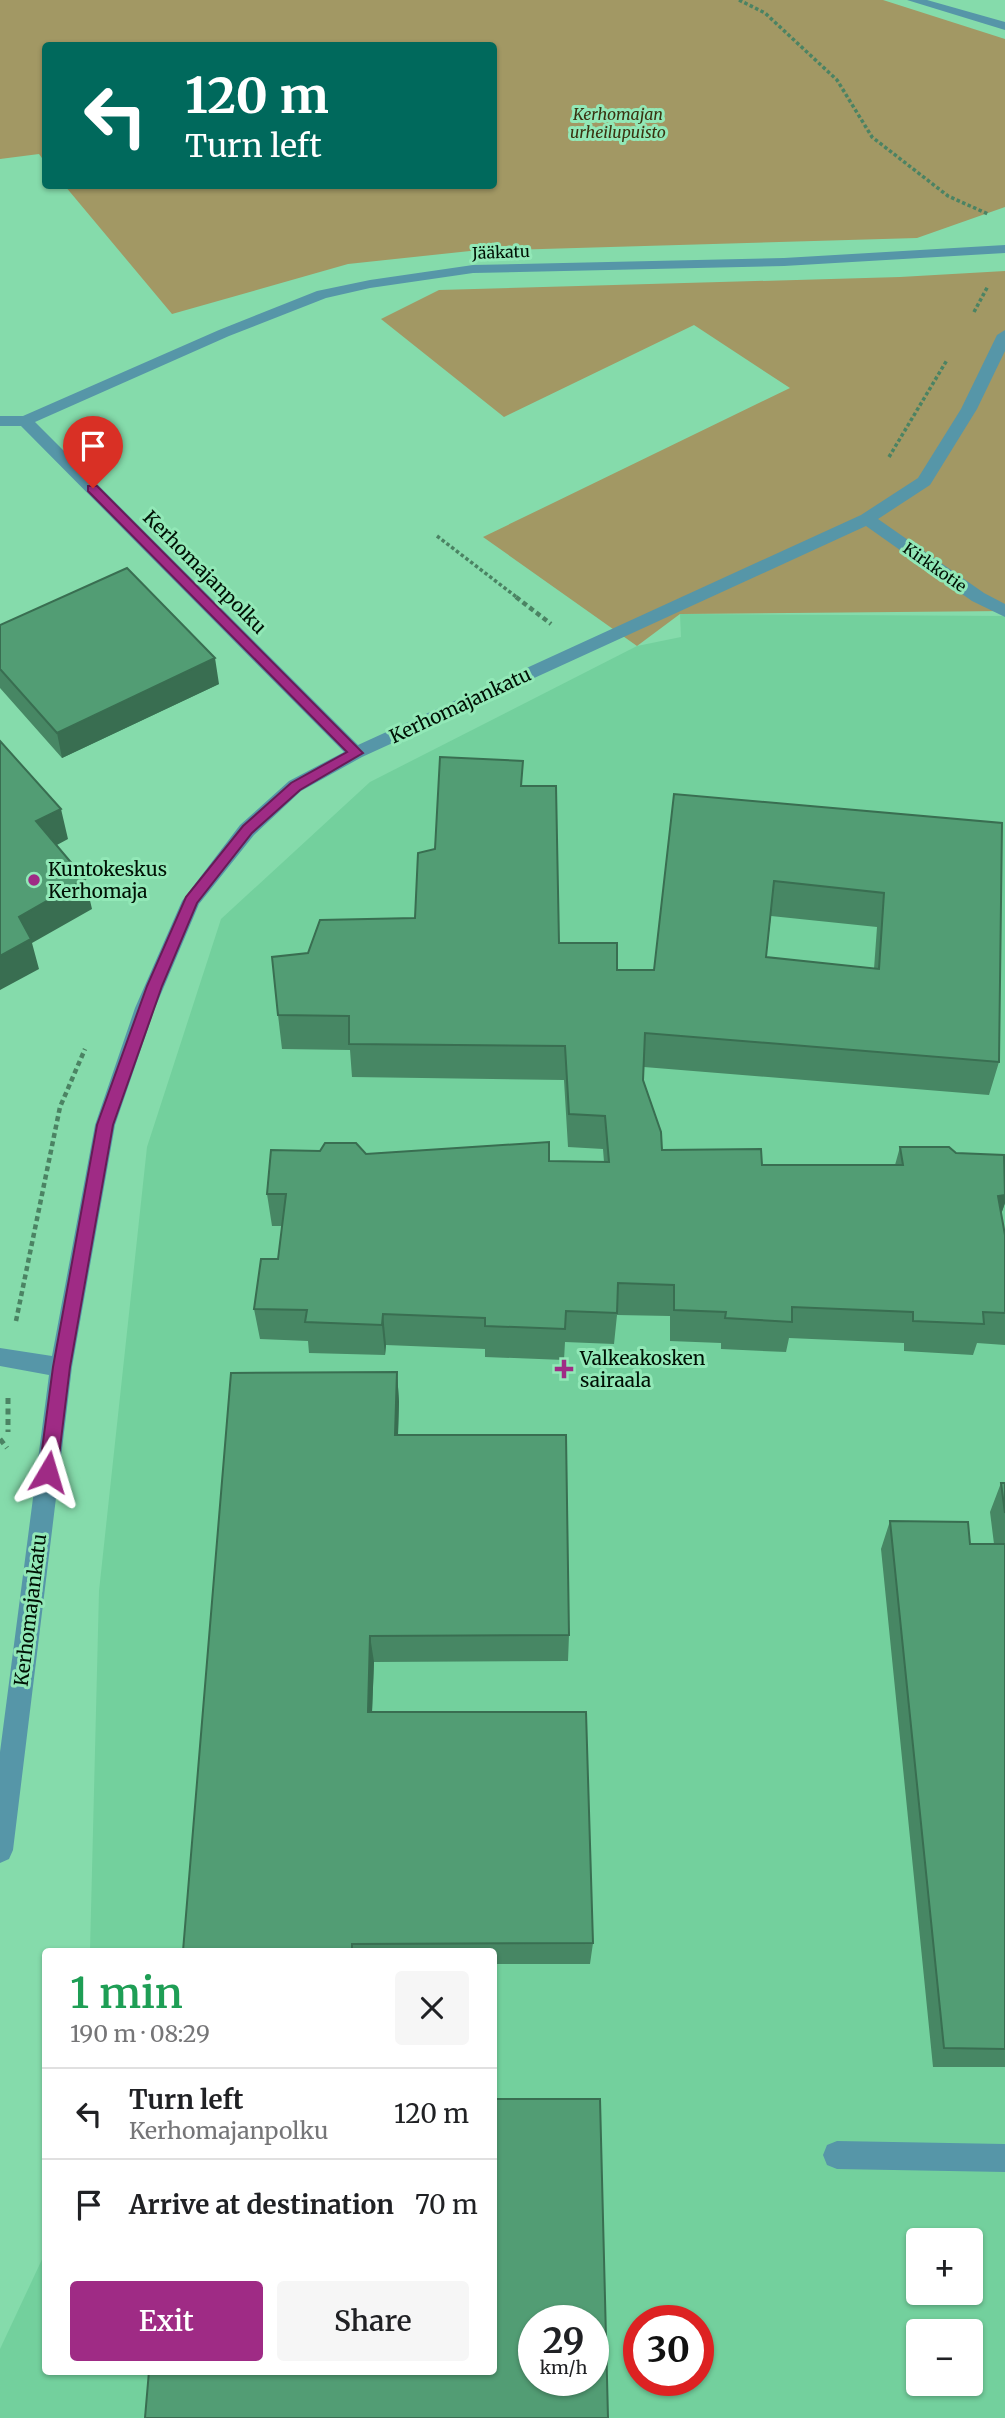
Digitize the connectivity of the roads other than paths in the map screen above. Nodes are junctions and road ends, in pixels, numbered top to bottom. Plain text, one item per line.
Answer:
1 (913, 0) edge
2 (1005, 26) edge
3 (1005, 248) edge
4 (1005, 335) edge
5 (0, 421) edge
6 (25, 421) junction
7 (867, 519) junction
8 (1005, 611) edge
9 (356, 753) junction
10 (4, 1358) edge
11 (61, 1367) junction
12 (0, 1850) edge
13 (837, 2155) dead end
14 (1005, 2158) edge

1 - 2 street
3 - 6 street, Jääkatu
4 - 7 street, Kerhomajankatu
5 - 6 street
6 - 9 street, Kerhomajanpolku
7 - 8 street, Kirkkotie
7 - 9 street, Kerhomajankatu
9 - 11 street, Kerhomajankatu
10 - 11 street
11 - 12 street, Kerhomajankatu
13 - 14 street

